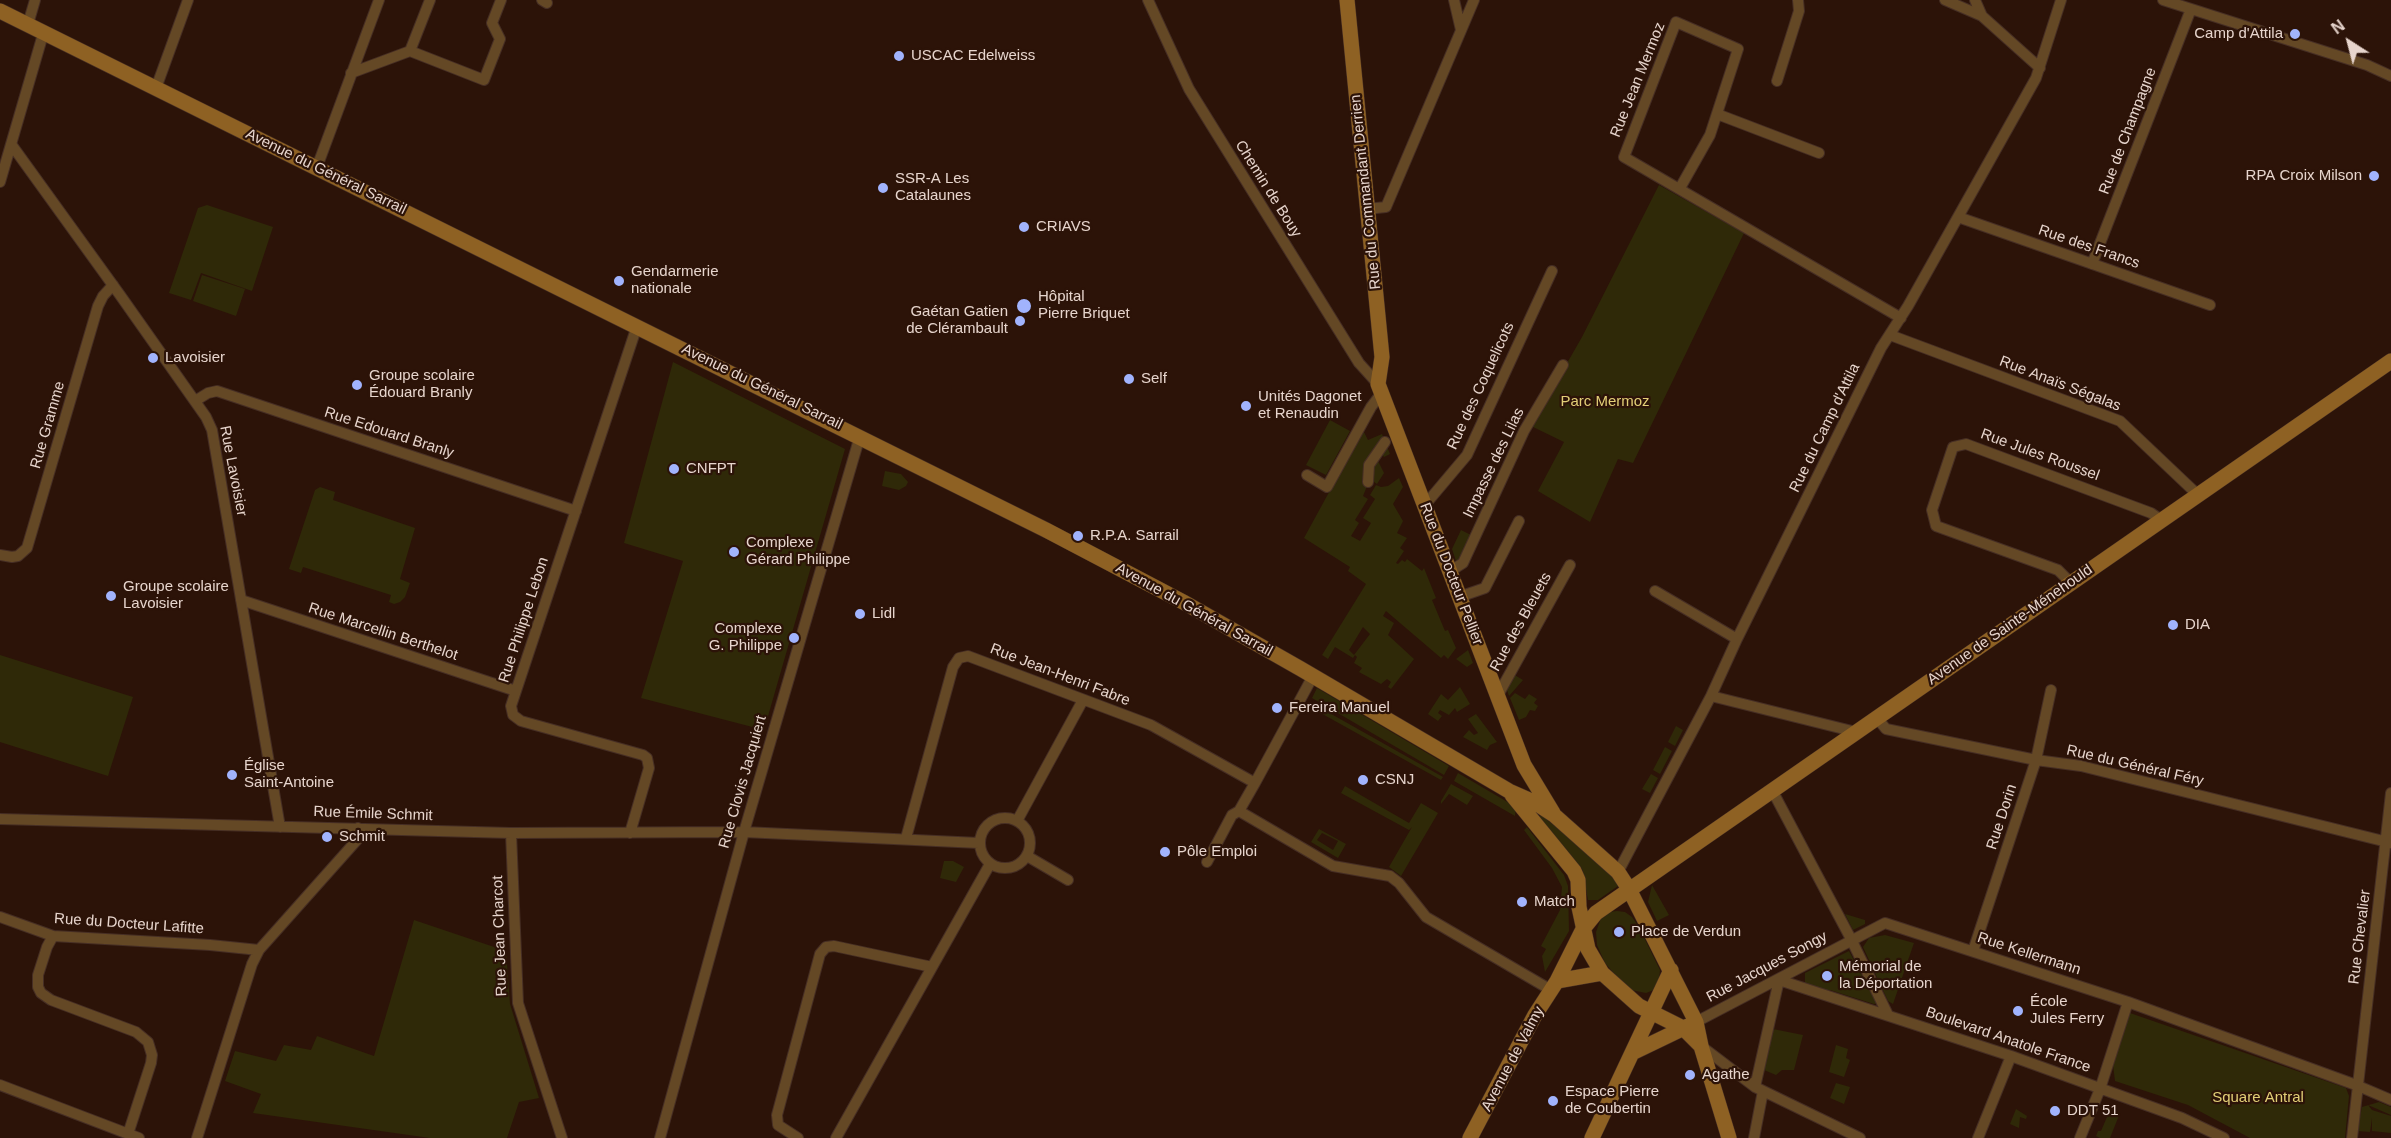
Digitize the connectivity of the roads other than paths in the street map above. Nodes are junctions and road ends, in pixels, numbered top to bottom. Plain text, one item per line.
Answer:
1 (35, 0) edge
2 (188, 0) edge
3 (380, 0) edge
4 (430, 0) edge
5 (501, 0) edge
6 (1148, 0) edge
7 (1347, 0) edge
8 (1454, 0) edge
9 (1474, 0) edge
10 (1798, 0) edge
11 (1945, 0) edge
12 (1975, 0) edge
13 (2061, 0) edge
14 (2163, 0) edge
15 (2191, 9) junction
16 (0, 11) edge
17 (1982, 16) junction
18 (28, 24) junction
19 (44, 31) junction
20 (1461, 31) junction
21 (410, 51) junction
22 (2040, 68) junction
23 (351, 73) junction
24 (2391, 76) edge
25 (1777, 81) dead end
26 (156, 88) junction
27 (1717, 114) junction
28 (11, 144) junction
29 (1819, 153) dead end
30 (317, 167) junction
31 (0, 182) edge
32 (1680, 189) junction
33 (1367, 209) junction
34 (1958, 217) junction
35 (2092, 264) junction
36 (1552, 271) dead end
37 (113, 285) junction
38 (2210, 305) dead end
39 (1901, 318) junction
40 (638, 326) junction
41 (1890, 335) junction
42 (2391, 361) edge
43 (1563, 365) dead end
44 (1379, 389) junction
45 (195, 401) junction
46 (860, 436) junction
47 (1385, 442) dead end
48 (1307, 475) dead end
49 (1368, 482) dead end
50 (2198, 495) junction
51 (1424, 506) junction
52 (576, 511) junction
53 (2161, 520) junction
54 (1519, 521) dead end
55 (0, 555) edge
56 (1570, 565) dead end
57 (1449, 572) junction
58 (2071, 583) junction
59 (1655, 591) dead end
60 (1459, 597) junction
61 (241, 600) junction
62 (1737, 639) junction
63 (1313, 676) junction
64 (2051, 690) dead end
65 (516, 691) junction
66 (1498, 695) junction
67 (1711, 696) junction
68 (1083, 700) junction
69 (1877, 718) junction
70 (1856, 732) junction
71 (2036, 760) junction
72 (1524, 765) junction
73 (1255, 783) junction
74 (1772, 790) junction
75 (2391, 793) edge
76 (1531, 805) junction
77 (1239, 811) junction
78 (1554, 815) junction
79 (0, 819) edge
80 (1017, 821) junction
81 (280, 827) junction
82 (358, 828) junction
83 (630, 832) junction
84 (744, 832) junction
85 (511, 833) junction
86 (906, 838) junction
87 (2389, 842) edge
88 (980, 843) junction
89 (1027, 856) junction
90 (1207, 862) dead end
91 (990, 864) junction
92 (1618, 872) junction
93 (1068, 880) dead end
94 (1629, 889) junction
95 (0, 917) edge
96 (1583, 929) junction
97 (53, 936) junction
98 (1851, 939) junction
99 (259, 950) junction
100 (1973, 951) junction
101 (932, 967) junction
102 (1671, 970) junction
103 (1602, 973) junction
104 (1779, 980) junction
105 (1554, 985) junction
106 (2128, 1002) junction
107 (1646, 1015) junction
108 (1888, 1015) junction
109 (1690, 1025) junction
110 (1701, 1046) junction
111 (1634, 1052) junction
112 (2011, 1056) junction
113 (0, 1085) edge
114 (2356, 1085) junction
115 (1759, 1089) junction
116 (2100, 1089) junction
117 (2391, 1100) edge
118 (128, 1134) junction
119 (139, 1138) edge
120 (197, 1138) edge
121 (561, 1138) edge
122 (660, 1138) edge
123 (798, 1138) edge
124 (836, 1138) edge
125 (1470, 1138) edge
126 (1592, 1138) edge
127 (1729, 1138) edge
128 (1754, 1138) edge
129 (1860, 1138) edge
130 (1978, 1138) edge
131 (2080, 1138) edge
132 (2224, 1138) edge
133 (2352, 1138) edge

1 - 18 street
2 - 26 street
3 - 23 street
4 - 21 street
5 - 21 street
6 - 44 street, Chemin de Bouy
7 - 33 main road, Rue du Commandant Derrien
8 - 20 street
9 - 20 street
10 - 25 street
11 - 17 street
12 - 17 street
13 - 22 street, Rue du Camp d'Attila
14 - 15 street
15 - 24 street
15 - 35 street, Rue de Champagne
16 - 18 main road, Avenue du Général Sarrail
17 - 22 street
18 - 19 main road, Avenue du Général Sarrail
19 - 26 main road, Avenue du Général Sarrail
19 - 28 street
20 - 33 street
21 - 23 street
22 - 34 street, Rue du Camp d'Attila
23 - 30 street
26 - 30 main road, Avenue du Général Sarrail
27 - 29 street
27 - 32 street, Rue Jean Mermoz
27 - 32 street, Rue Jean Mermoz
28 - 31 street
28 - 37 street, Rue Lavoisier
30 - 40 main road, Avenue du Général Sarrail
32 - 39 street, Rue Jean Mermoz
33 - 44 main road, Rue du Commandant Derrien
34 - 35 street, Rue des Francs
34 - 39 street, Rue du Camp d'Attila
35 - 38 street, Rue des Francs
36 - 51 street, Rue des Coquelicots
37 - 45 street, Rue Lavoisier
37 - 55 street, Rue Gramme
39 - 41 street, Rue du Camp d'Attila
40 - 46 main road, Avenue du Général Sarrail
40 - 52 street, Rue Philippe Lebon
41 - 50 street, Rue Anaïs Ségalas
41 - 62 street, Rue du Camp d'Attila
42 - 50 main road, Avenue de Sainte-Ménehould
43 - 57 street, Impasse des Lilas
44 - 48 street
44 - 51 main road, Rue du Docteur Pellier
45 - 52 street, Rue Edouard Branly
45 - 61 street, Rue Lavoisier
46 - 63 main road, Avenue du Général Sarrail
46 - 84 street, Rue Clovis Jacquiert
47 - 49 street
50 - 53 main road, Avenue de Sainte-Ménehould
51 - 57 main road, Rue du Docteur Pellier
52 - 65 street, Rue Philippe Lebon
53 - 58 main road, Avenue de Sainte-Ménehould
53 - 58 street, Rue Jules Roussel
54 - 60 street
56 - 66 street, Rue des Bleuets
57 - 60 main road, Rue du Docteur Pellier
58 - 69 main road, Avenue de Sainte-Ménehould
59 - 62 street
60 - 66 main road, Rue du Docteur Pellier
61 - 65 street, Rue Marcellin Berthelot
61 - 81 street, Rue Lavoisier
62 - 67 street, Rue du Camp d'Attila
63 - 73 street
63 - 76 main road, Avenue du Général Sarrail
64 - 71 street, Rue Dorin
65 - 83 street, Rue Philippe Lebon
66 - 72 main road, Rue du Docteur Pellier
67 - 70 street
67 - 92 street, Rue du Camp d'Attila
68 - 73 street, Rue Jean-Henri Fabre
68 - 80 street
68 - 86 street, Rue Jean-Henri Fabre
69 - 70 main road, Avenue de Sainte-Ménehould
69 - 71 street, Rue du Général Féry
70 - 74 main road, Avenue de Sainte-Ménehould
71 - 87 street, Rue du Général Féry
71 - 100 street, Rue Dorin
72 - 76 main road, Rue du Docteur Pellier
72 - 78 main road, Rue du Docteur Pellier
73 - 77 street
74 - 94 main road, Avenue de Sainte-Ménehould
74 - 98 street
75 - 87 street, Rue Chevalier
76 - 78 main road
76 - 96 main road
77 - 90 street
77 - 105 street
78 - 92 main road
79 - 81 street, Rue Émile Schmit
80 - 88 street
80 - 89 street
81 - 82 street, Rue Émile Schmit
82 - 85 street, Rue Émile Schmit
82 - 99 street
83 - 84 street, Rue Émile Schmit
83 - 85 street, Rue Émile Schmit
84 - 86 street
84 - 122 street, Rue Clovis Jacquiert
85 - 121 street, Rue Jean Charcot
86 - 88 street
87 - 114 street, Rue Chevalier
88 - 91 street
89 - 91 street
89 - 93 street
91 - 101 street
92 - 94 main road
94 - 96 main road
94 - 102 main road
95 - 97 street, Rue du Docteur Lafitte
96 - 103 main road
96 - 105 main road, Avenue de Valmy
97 - 99 street, Rue du Docteur Lafitte
97 - 118 street
98 - 100 street, Rue Kellermann
98 - 104 street, Rue Jacques Songy
98 - 108 street
99 - 120 street
100 - 106 street, Rue Kellermann
101 - 123 street
101 - 124 street
102 - 107 main road
102 - 109 main road
103 - 105 main road
103 - 107 main road
104 - 108 street, Boulevard Anatole France
104 - 109 street, Rue Jacques Songy
104 - 115 street
105 - 125 main road, Avenue de Valmy
106 - 114 street, Rue Kellermann
106 - 116 street
107 - 109 main road
107 - 111 main road
108 - 112 street, Boulevard Anatole France
109 - 110 main road
109 - 111 main road
110 - 115 street
110 - 127 main road
111 - 126 main road
112 - 116 street, Boulevard Anatole France
112 - 130 street
113 - 118 street
114 - 117 street, Rue Kellermann
114 - 133 street, Rue Chevalier
115 - 128 street
115 - 129 street
116 - 131 street
116 - 132 street, Boulevard Anatole France
118 - 119 street

